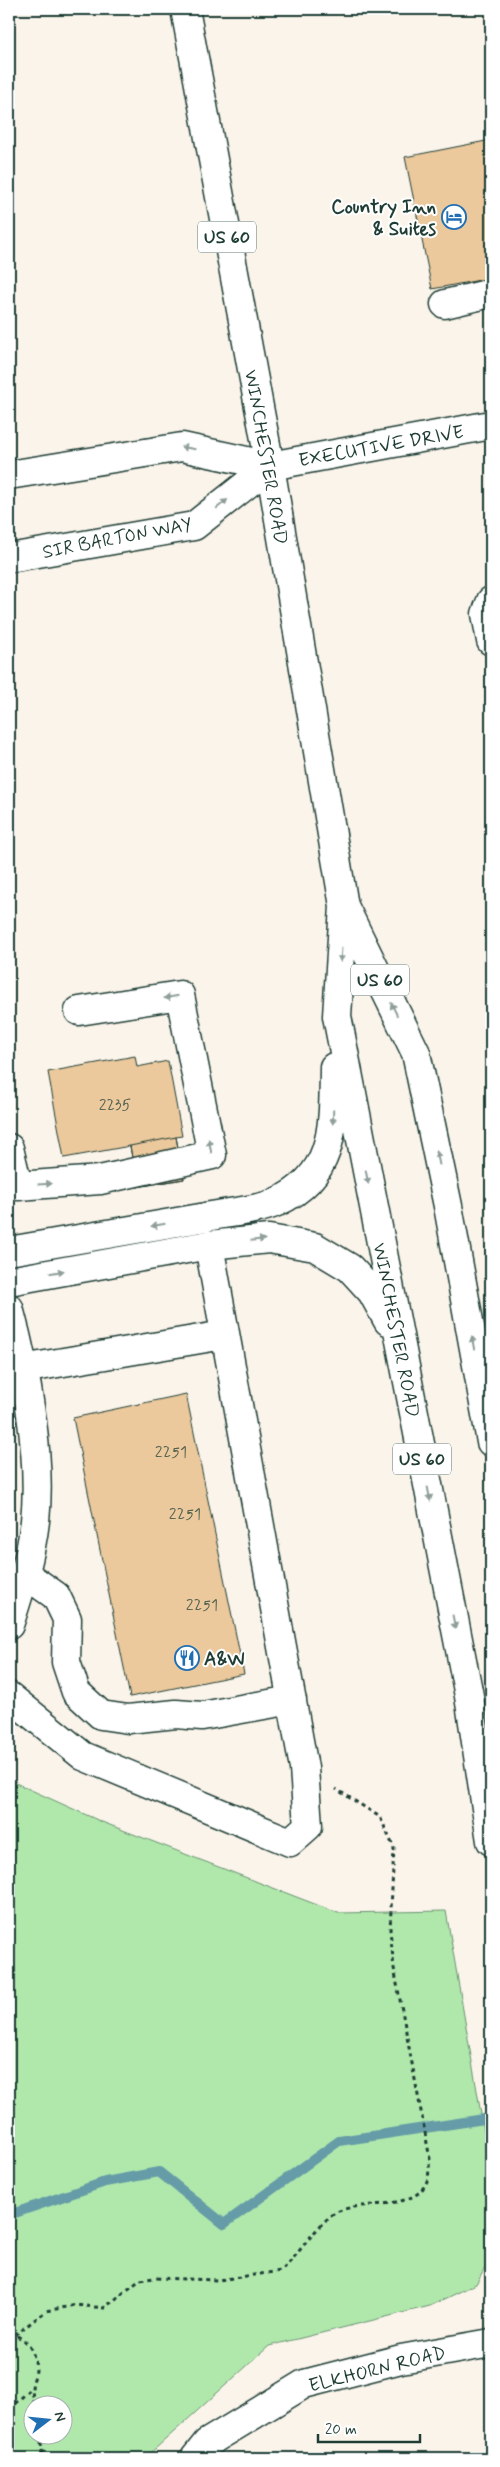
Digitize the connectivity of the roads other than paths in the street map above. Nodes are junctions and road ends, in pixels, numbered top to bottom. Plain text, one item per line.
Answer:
1 (185, 9) edge
2 (491, 293) edge
3 (445, 304) dead end
4 (491, 425) edge
5 (270, 466) junction
6 (9, 475) edge
7 (9, 558) edge
8 (491, 601) edge
9 (491, 641) edge
10 (344, 906) junction
11 (79, 1011) dead end
12 (337, 1016) junction
13 (9, 1148) edge
14 (209, 1245) junction
15 (9, 1251) edge
16 (9, 1281) edge
17 (9, 1308) edge
18 (224, 1335) junction
19 (400, 1343) junction
20 (22, 1369) junction
21 (491, 1442) edge
22 (24, 1574) junction
23 (9, 1624) edge
24 (9, 1696) edge
25 (292, 1700) junction
26 (491, 1841) edge
27 (491, 2343) edge
28 (195, 2458) edge

1 - 5 main road, WINCHESTER ROAD / US 60
2 - 3 main road
4 - 5 main road, EXECUTIVE DRIVE
5 -> 6 main road
7 -> 5 main road, SIR BARTON WAY
5 - 10 main road, WINCHESTER ROAD / US 60
8 - 9 main road
10 -> 12 main road, WINCHESTER ROAD / US 60
21 -> 10 main road, WINCHESTER ROAD / US 60
13 -> 11 main road
12 -> 15 main road
12 -> 19 main road, WINCHESTER ROAD / US 60
16 -> 14 main road
14 - 18 main road
14 -> 19 main road
17 - 20 main road
18 - 20 main road
18 - 25 main road
19 -> 26 main road, WINCHESTER ROAD / US 60
20 - 22 main road
22 - 23 main road
22 - 25 main road
24 - 25 main road
27 - 28 main road, ELKHORN ROAD

